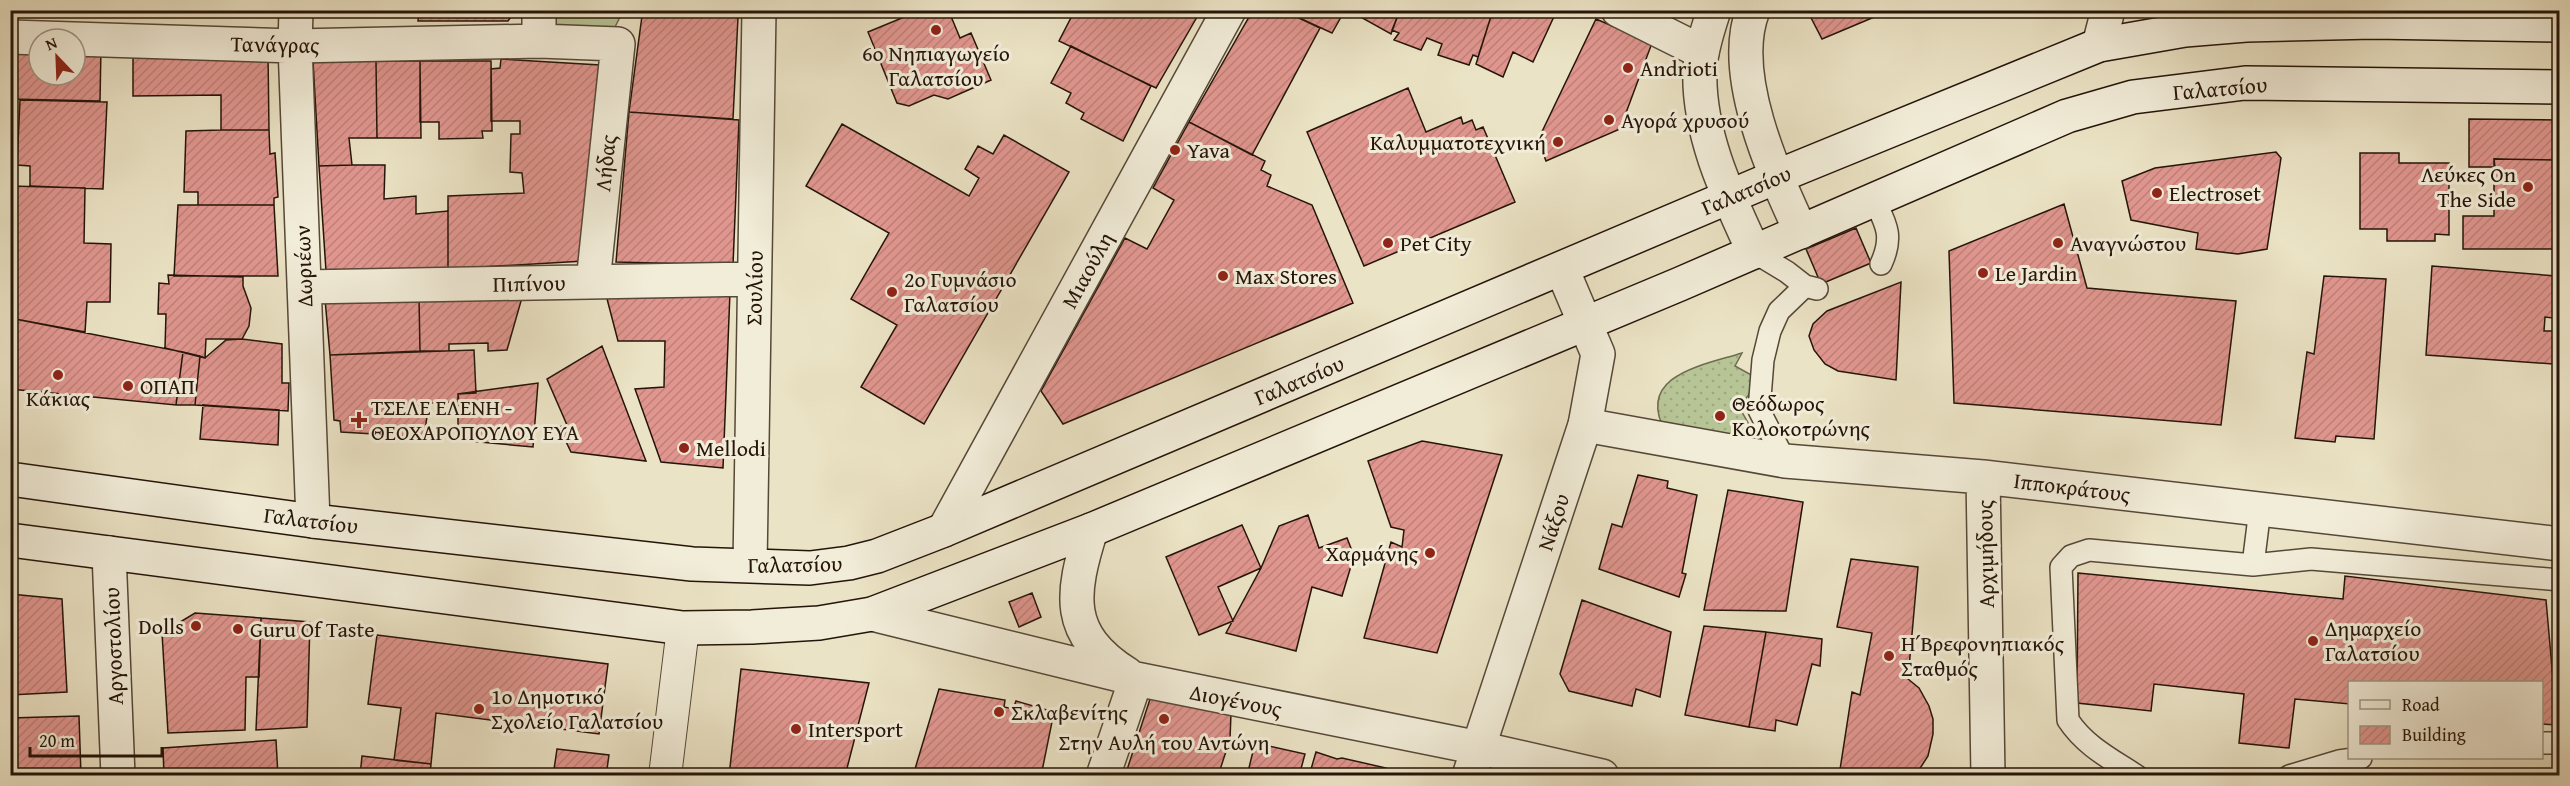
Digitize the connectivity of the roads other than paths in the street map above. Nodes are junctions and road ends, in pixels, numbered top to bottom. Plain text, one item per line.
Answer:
1 (296, 10) edge
2 (1229, 10) edge
3 (1618, 10) edge
4 (1714, 10) edge
5 (1753, 10) edge
6 (2108, 10) edge
7 (760, 11) edge
8 (2475, 17) edge
9 (2559, 25) edge
10 (539, 26) edge
11 (10, 37) edge
12 (618, 44) joint
13 (2099, 45) junction
14 (295, 46) junction
15 (1702, 52) junction
16 (2559, 87) edge
17 (1776, 177) junction
18 (1729, 198) junction
19 (1874, 199) junction
20 (1801, 232) junction
21 (1754, 252) junction
22 (1881, 264) dead end
23 (1562, 269) junction
24 (754, 279) junction
25 (593, 282) junction
26 (304, 288) junction
27 (1586, 322) junction
28 (1585, 425) junction
29 (1785, 461) junction
30 (1983, 477) junction
31 (10, 479) edge
32 (2260, 509) junction
33 (313, 521) junction
34 (944, 530) junction
35 (1091, 530) junction
36 (10, 540) edge
37 (2559, 544) edge
38 (109, 553) junction
39 (750, 565) junction
40 (2253, 565) junction
41 (2559, 580) edge
42 (872, 614) junction
43 (683, 628) junction
44 (1136, 679) junction
45 (2543, 743) edge
46 (2559, 743) edge
47 (2354, 759) edge
48 (1474, 762) edge
49 (118, 776) edge
50 (665, 776) edge
51 (1103, 776) edge
52 (1602, 776) edge
53 (1988, 776) edge
54 (2138, 776) edge
55 (2289, 776) edge

1 - 14 street, Δωριέων
2 - 34 street, Μιαούλη
3 - 15 street
4 - 15 street
5 - 17 street
6 - 13 street
7 - 24 street, Σουλίου
8 - 9 street, Γαλατσίου
8 - 13 street, Γαλατσίου
10 - 12 street, Τανάγρας
10 - 14 street, Τανάγρας
11 - 14 street, Τανάγρας
12 - 25 street, Λήδας
13 - 17 street, Γαλατσίου
14 - 26 street, Δωριέων
15 - 18 street
16 - 19 street, Γαλατσίου
17 - 18 street, Γαλατσίου
17 - 20 street
18 - 21 street
18 - 23 street, Γαλατσίου
19 - 20 street, Γαλατσίου
19 - 22 lane
20 - 21 street, Γαλατσίου
21 - 27 street, Γαλατσίου
21 - 29 lane
23 - 27 street, Νάξου
23 - 34 street, Γαλατσίου
24 - 25 street, Πιπίνου
24 - 39 street, Σουλίου
25 - 26 street, Πιπίνου
26 - 33 street, Δωριέων
27 - 28 street, Νάξου
27 - 35 street, Γαλατσίου
28 - 29 street, Ιπποκράτους
28 - 48 street, Νάξου
29 - 30 street, Ιπποκράτους
30 - 32 street, Ιπποκράτους
30 - 53 street, Αρχιμήδους
31 - 33 street, Γαλατσίου
32 - 37 street, Ιπποκράτους
32 - 40 lane
33 - 39 street, Γαλατσίου
34 - 39 street, Γαλατσίου
35 - 42 street, Γαλατσίου
35 - 44 street
36 - 38 street, Γαλατσίου
38 - 43 street, Γαλατσίου
38 - 49 street, Αργοστολίου
40 - 41 lane
40 - 54 lane
42 - 43 street, Γαλατσίου
42 - 44 street, Διογένους
43 - 50 street
44 - 48 street, Διογένους
44 - 51 street
45 - 46 lane
47 - 55 lane
48 - 52 street, Διογένους

